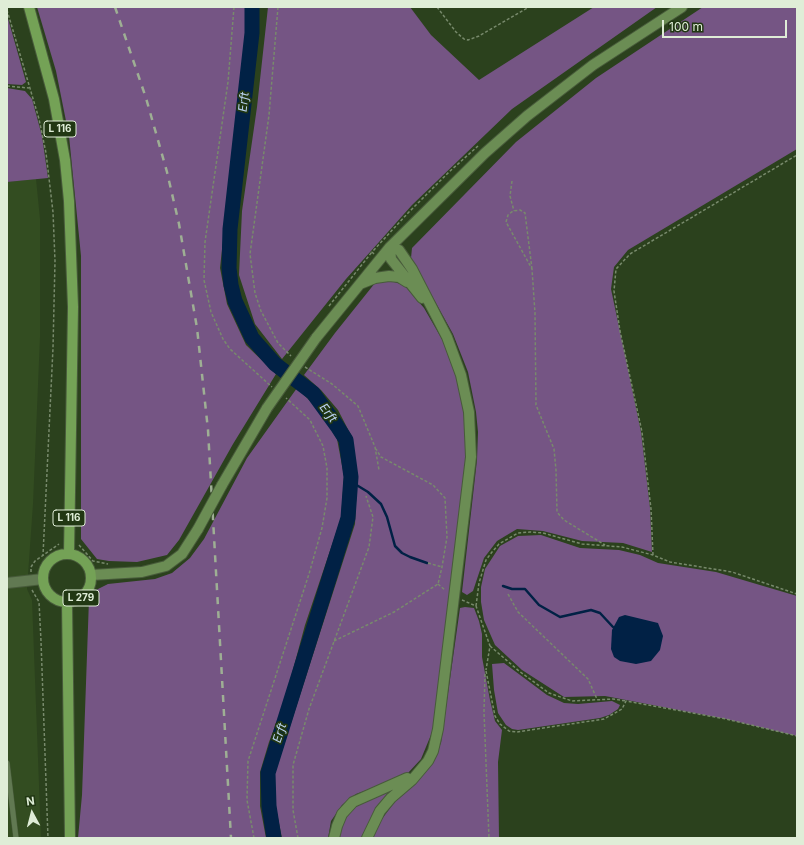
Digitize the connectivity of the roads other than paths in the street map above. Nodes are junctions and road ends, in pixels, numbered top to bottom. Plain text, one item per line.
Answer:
1 (29, 7) edge
2 (682, 7) edge
3 (390, 247) junction
4 (408, 283) junction
5 (357, 286) junction
6 (429, 306) junction
7 (69, 549) junction
8 (92, 575) junction
9 (43, 579) junction
10 (7, 583) edge
11 (66, 602) junction
12 (7, 763) edge
13 (422, 769) junction
14 (16, 838) edge
15 (70, 838) edge
16 (334, 838) edge
17 (367, 838) edge

1 - 7 main road, L 116
2 - 3 main road
3 - 4 main road
3 - 5 main road, L 279
3 - 6 main road
4 - 5 main road
4 - 6 main road
5 - 8 main road, L 279, bridge
6 - 13 main road
7 - 8 main road, L 279
7 - 9 main road
8 - 11 main road, L 279
9 - 10 street
9 - 11 main road, L 279
11 - 15 main road, L 279
12 - 14 lane
13 - 16 main road
13 - 17 main road

